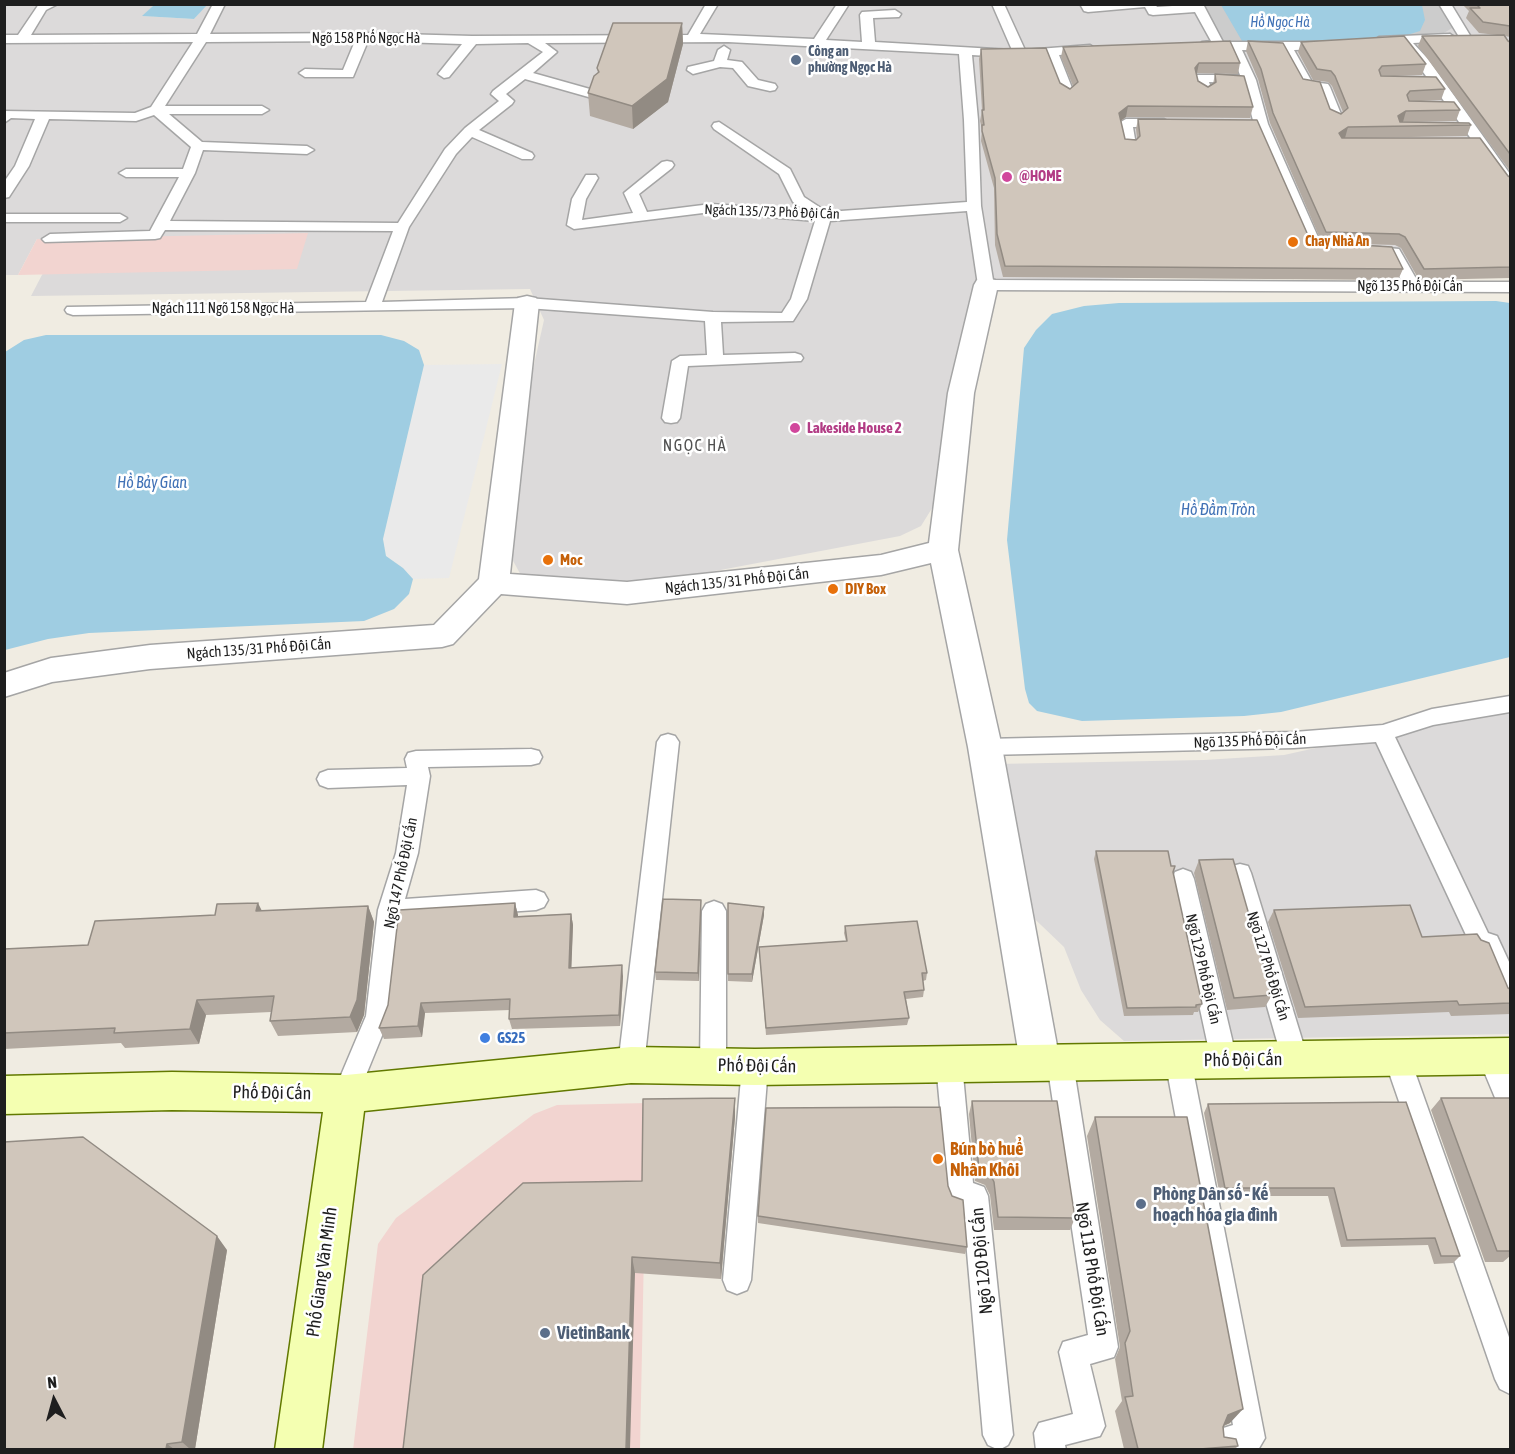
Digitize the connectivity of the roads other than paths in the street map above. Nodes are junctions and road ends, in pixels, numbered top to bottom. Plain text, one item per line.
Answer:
1 (52, 4) edge
2 (219, 4) edge
3 (712, 4) edge
4 (843, 4) edge
5 (998, 4) edge
6 (1142, 4) edge
7 (1149, 4) edge
8 (1445, 4) edge
9 (1198, 6) edge
10 (1088, 9) edge
11 (896, 14) dead end
12 (363, 37) junction
13 (692, 38) junction
14 (728, 38) junction
15 (4, 39) edge
16 (22, 39) junction
17 (201, 39) junction
18 (472, 40) junction
19 (531, 40) junction
20 (1404, 40) junction
21 (1369, 42) edge
22 (817, 44) junction
23 (869, 44) junction
24 (1345, 44) edge
25 (1218, 45) junction
26 (1234, 45) junction
27 (1196, 46) edge
28 (1287, 47) junction
29 (1108, 48) edge
30 (965, 50) junction
31 (1051, 52) junction
32 (1020, 54) junction
33 (720, 63) junction
34 (693, 70) dead end
35 (305, 73) dead end
36 (444, 74) dead end
37 (522, 74) junction
38 (1249, 80) junction
39 (1415, 81) edge
40 (1437, 81) junction
41 (770, 87) dead end
42 (1205, 91) edge
43 (1067, 93) edge
44 (592, 94) edge
45 (1455, 106) junction
46 (1434, 107) edge
47 (156, 110) junction
48 (262, 110) dead end
49 (43, 116) junction
50 (4, 119) edge
51 (1336, 119) edge
52 (1182, 123) edge
53 (719, 126) dead end
54 (1448, 127) edge
55 (1470, 127) junction
56 (470, 131) junction
57 (1129, 145) edge
58 (198, 146) junction
59 (307, 150) dead end
60 (527, 156) dead end
61 (667, 165) dead end
62 (126, 172) dead end
63 (188, 173) junction
64 (591, 178) dead end
65 (1510, 183) edge
66 (4, 194) edge
67 (974, 206) junction
68 (824, 217) junction
69 (4, 218) edge
70 (120, 218) dead end
71 (642, 218) junction
72 (159, 225) junction
73 (402, 227) junction
74 (50, 239) dead end
75 (986, 285) junction
76 (1413, 287) junction
77 (1510, 287) edge
78 (527, 303) junction
79 (372, 308) junction
80 (73, 310) dead end
81 (713, 317) junction
82 (715, 358) junction
83 (795, 358) dead end
84 (671, 418) dead end
85 (943, 550) junction
86 (494, 582) junction
87 (4, 685) edge
88 (1510, 704) edge
89 (1383, 734) junction
90 (668, 742) dead end
91 (985, 747) junction
92 (531, 757) dead end
93 (419, 777) junction
94 (328, 779) dead end
95 (1240, 873) edge
96 (1183, 879) dead end
97 (537, 900) dead end
98 (390, 910) junction
99 (714, 911) dead end
100 (1510, 990) edge
101 (1501, 1057) edge
102 (1397, 1058) junction
103 (1295, 1059) junction
104 (1178, 1060) junction
105 (1224, 1060) junction
106 (1050, 1062) junction
107 (949, 1064) junction
108 (631, 1065) junction
109 (713, 1065) junction
110 (755, 1067) junction
111 (346, 1094) junction
112 (4, 1095) edge
113 (1510, 1104) edge
114 (737, 1280) dead end
115 (1510, 1379) edge
116 (998, 1435) dead end
117 (298, 1449) edge
118 (1051, 1449) edge
119 (1229, 1449) edge

1 - 16 lane
2 - 17 lane
3 - 13 lane
4 - 22 lane
5 - 32 lane
6 - 10 lane
7 - 9 lane
8 - 20 lane
9 - 25 lane
11 - 23 lane
12 - 17 lane, Ngõ 158 Phố Ngọc Hà
12 - 18 lane, Ngõ 158 Phố Ngọc Hà
12 - 35 lane
13 - 14 lane, Ngõ 158 Phố Ngọc Hà
13 - 19 lane, Ngõ 158 Phố Ngọc Hà
14 - 22 lane, Ngõ 158 Phố Ngọc Hà
14 - 33 lane
15 - 16 lane, Ngõ 158 Phố Ngọc Hà
16 - 17 lane, Ngõ 158 Phố Ngọc Hà
17 - 47 lane
18 - 19 lane, Ngõ 158 Phố Ngọc Hà
18 - 36 lane
19 - 37 lane
20 - 21 lane
20 - 40 lane
22 - 23 lane, Ngõ 158 Phố Ngọc Hà
23 - 30 lane, Ngõ 158 Phố Ngọc Hà
24 - 28 lane
25 - 26 lane
25 - 27 lane
26 - 28 lane
26 - 38 lane
28 - 51 lane
29 - 31 lane, Ngõ 158 Phố Ngọc Hà
30 - 32 lane, Ngõ 158 Phố Ngọc Hà
30 - 67 lane
31 - 32 lane, Ngõ 158 Phố Ngọc Hà
31 - 43 lane
33 - 34 lane
33 - 41 lane
37 - 44 lane
37 - 56 lane
38 - 42 lane
38 - 76 lane
39 - 40 lane
40 - 45 lane
45 - 46 lane
45 - 55 lane
47 - 48 lane
47 - 49 lane
47 - 58 lane
49 - 50 lane
49 - 66 lane
52 - 57 lane
53 - 68 lane
54 - 55 lane
55 - 65 lane
56 - 60 lane
56 - 73 lane
58 - 59 lane
58 - 63 lane
61 - 71 lane
62 - 63 lane
63 - 72 lane
64 - 71 lane, Ngách 135/73 Phố Đội Cấn
67 - 68 lane, Ngách 135/73 Phố Đội Cấn
67 - 75 lane
68 - 71 lane, Ngách 135/73 Phố Đội Cấn
68 - 81 lane
69 - 70 lane
72 - 73 lane
72 - 74 lane
73 - 79 lane
75 - 76 lane, Ngõ 135 Phố Đội Cấn
75 - 85 street
76 - 77 lane, Ngõ 135 Phố Đội Cấn
78 - 79 lane
78 - 81 lane
78 - 86 street
79 - 80 lane, Ngách 111 Ngõ 158 Ngọc Hà
81 - 82 lane
82 - 83 lane
82 - 84 lane
85 - 86 street, Ngách 135/31 Phố Đội Cấn
85 - 91 street
86 - 87 street, Ngách 135/31 Phố Đội Cấn
88 - 89 lane, Ngõ 135 Phố Đội Cấn
89 - 91 lane, Ngõ 135 Phố Đội Cấn
89 - 100 lane
90 - 108 lane
91 - 106 street
92 - 93 lane, Ngõ 147 Phố Đội Cấn
93 - 94 lane
93 - 98 lane, Ngõ 147 Phố Đội Cấn
95 - 103 lane, Ngõ 127 Phố Đội Cấn
96 - 105 lane, Ngõ 129 Phố Đội Cấn
97 - 98 lane
98 - 111 lane, Ngõ 147 Phố Đội Cấn
99 - 109 lane
101 - 102 street, Phố Đội Cấn
101 - 113 lane
102 - 103 street, Phố Đội Cấn
102 - 115 lane
103 - 105 street, Phố Đội Cấn
104 - 105 street, Phố Đội Cấn
104 - 106 street, Phố Đội Cấn
104 - 119 lane
106 - 107 street, Phố Đội Cấn
106 - 118 lane, Ngõ 118 Phố Đội Cấn
107 - 110 street, Phố Đội Cấn
107 - 116 lane, Ngõ 120 Đội Cấn
108 - 109 street, Phố Đội Cấn
108 - 111 street, Phố Đội Cấn
109 - 110 street, Phố Đội Cấn
110 - 114 lane
111 - 112 street, Phố Đội Cấn
111 - 117 street, Phố Giang Văn Minh

